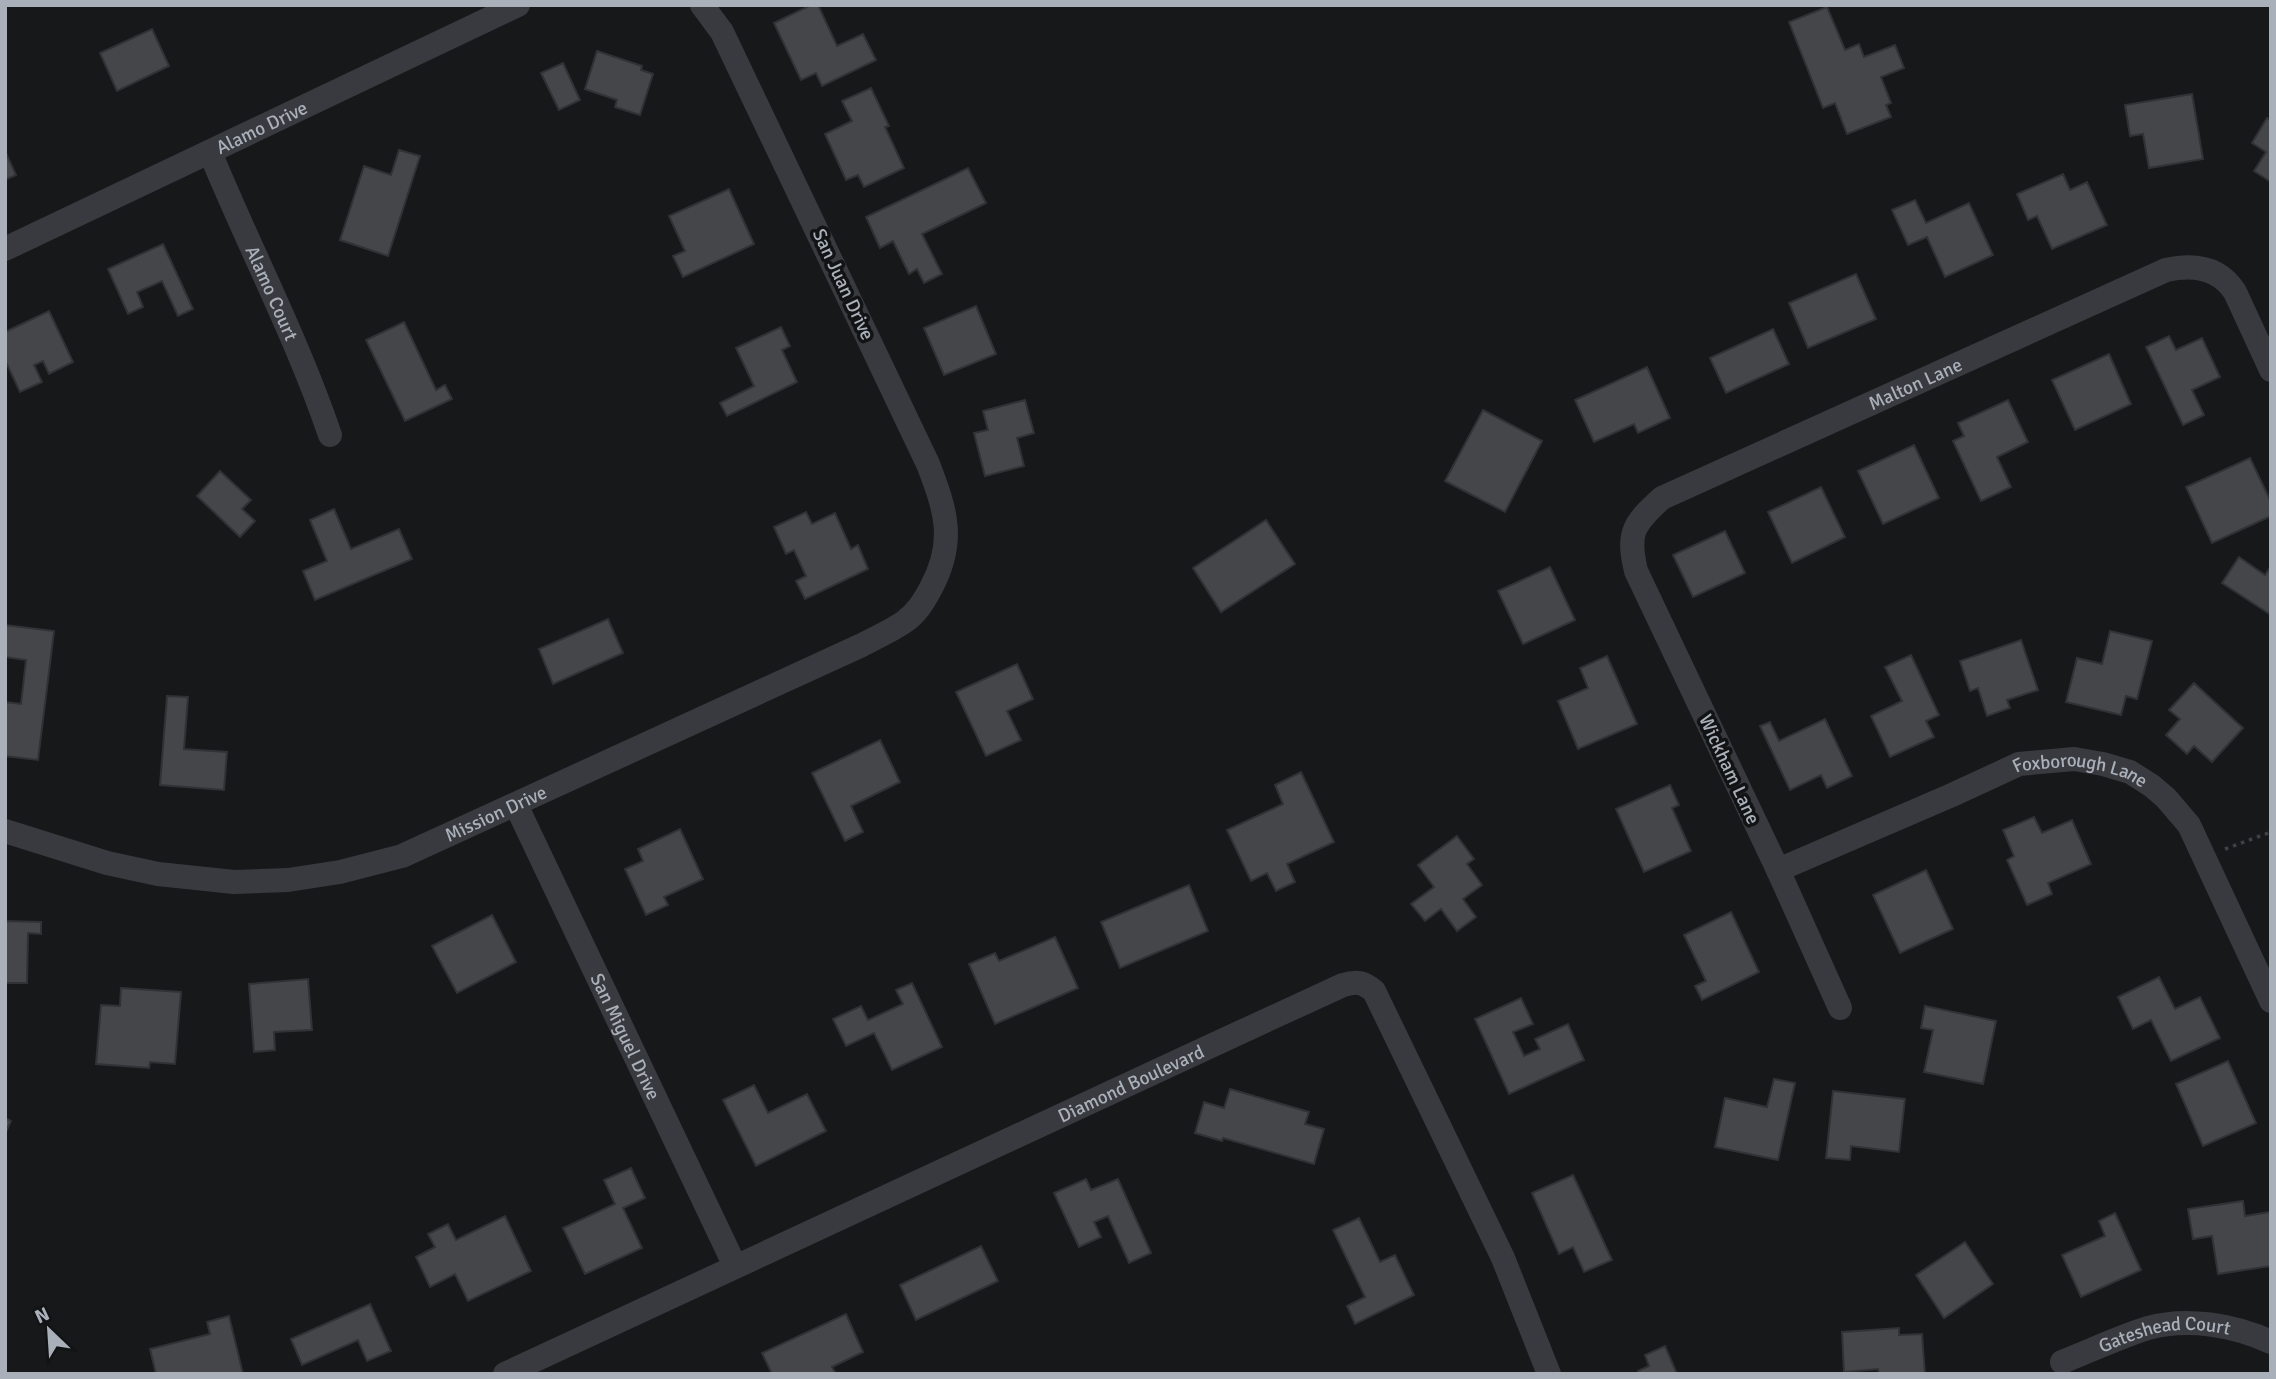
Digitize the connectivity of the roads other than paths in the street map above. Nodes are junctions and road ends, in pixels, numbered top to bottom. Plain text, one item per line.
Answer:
1 (518, 5) edge
2 (702, 5) edge
3 (210, 152) junction
4 (5, 248) edge
5 (2271, 370) edge
6 (330, 435) dead end
7 (1636, 527) joint
8 (939, 574) joint
9 (516, 805) junction
10 (5, 831) edge
11 (1778, 870) junction
12 (2271, 1001) edge
13 (1840, 1008) dead end
14 (734, 1266) junction
15 (2271, 1342) edge
16 (2062, 1362) dead end
17 (505, 1374) edge
18 (1549, 1374) edge

1 - 3 street, Alamo Drive
2 - 8 street, San Juan Drive
3 - 4 street, Alamo Drive
3 - 6 street, Alamo Court
5 - 7 street, Malton Lane
7 - 11 street, Wickham Lane
8 - 9 street, Mission Drive
9 - 10 street, Mission Drive
9 - 14 street, San Miguel Drive
11 - 12 street, Foxborough Lane
11 - 13 street, Wickham Lane
14 - 17 street, Diamond Boulevard
14 - 18 street, Diamond Boulevard
15 - 16 street, Gateshead Court

